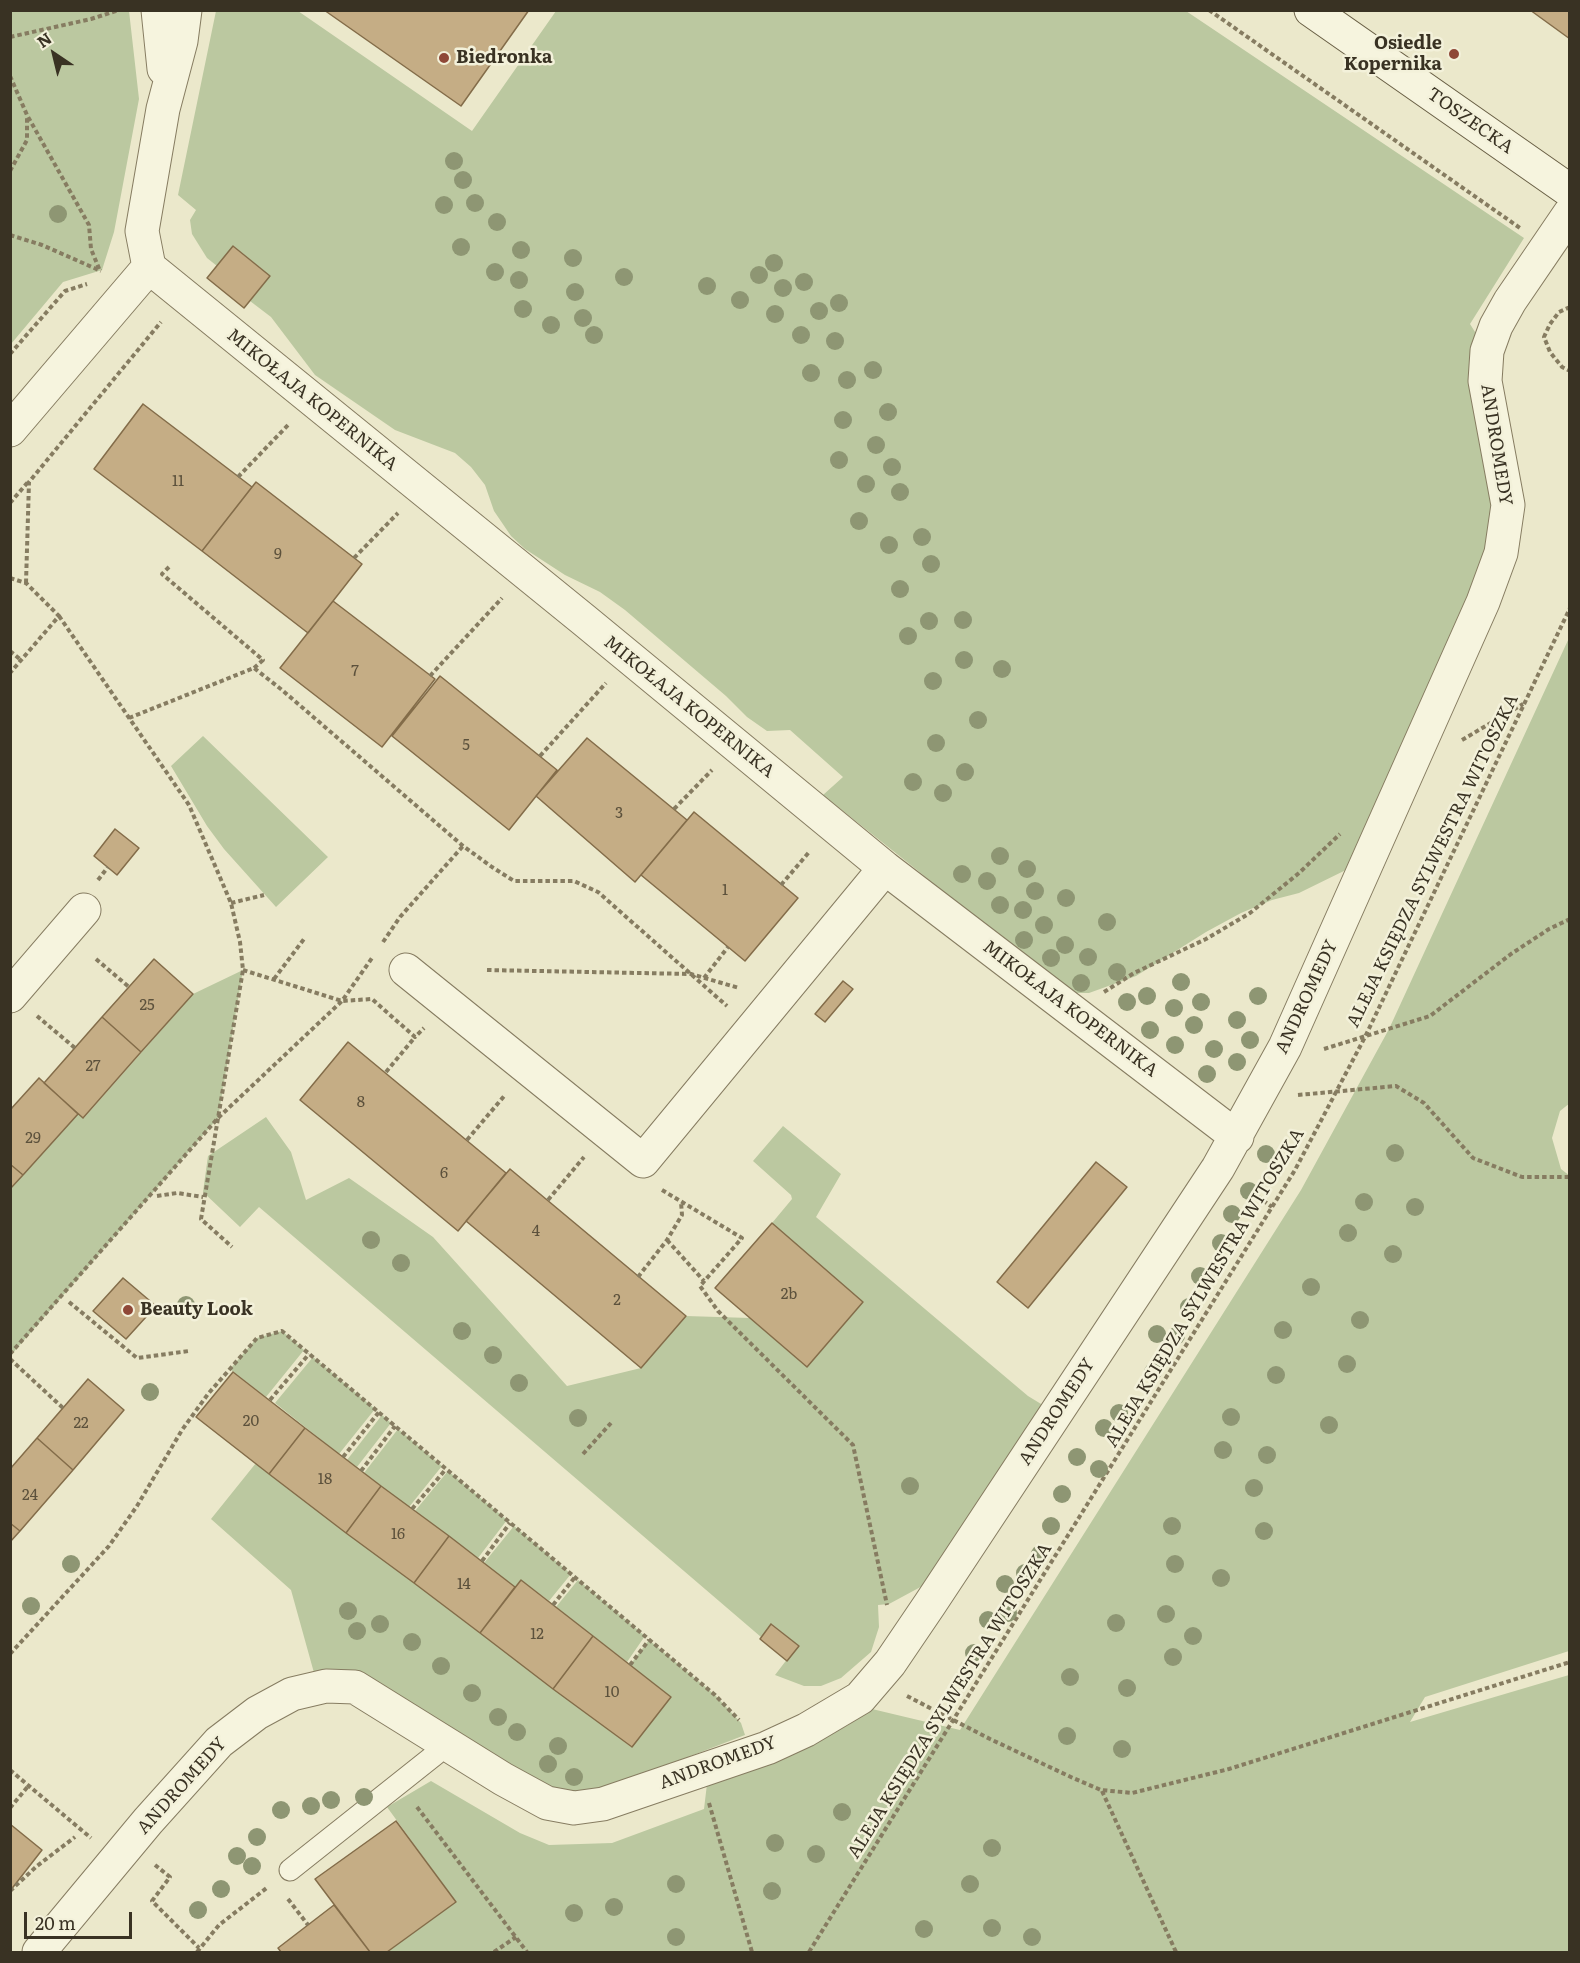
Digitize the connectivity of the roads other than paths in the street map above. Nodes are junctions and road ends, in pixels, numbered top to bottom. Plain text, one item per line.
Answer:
1 (158, 10) edge
2 (185, 10) edge
3 (1311, 10) edge
4 (166, 94) junction
5 (1569, 191) edge
6 (1569, 213) edge
7 (149, 267) junction
8 (10, 430) edge
9 (885, 868) junction
10 (84, 910) dead end
11 (406, 970) dead end
12 (22, 1005) edge
13 (1237, 1137) junction
14 (436, 1754) dead end
15 (283, 1876) road end
16 (39, 1953) edge

1 - 4 street
2 - 4 street
3 - 5 street, TOSZECKA
4 - 7 street
6 - 13 street, ANDROMEDY
7 - 8 street
7 - 9 street, MIKOŁAJA KOPERNIKA
9 - 11 street
9 - 13 street, MIKOŁAJA KOPERNIKA
10 - 12 street
13 - 16 street, ANDROMEDY
14 - 15 lane

